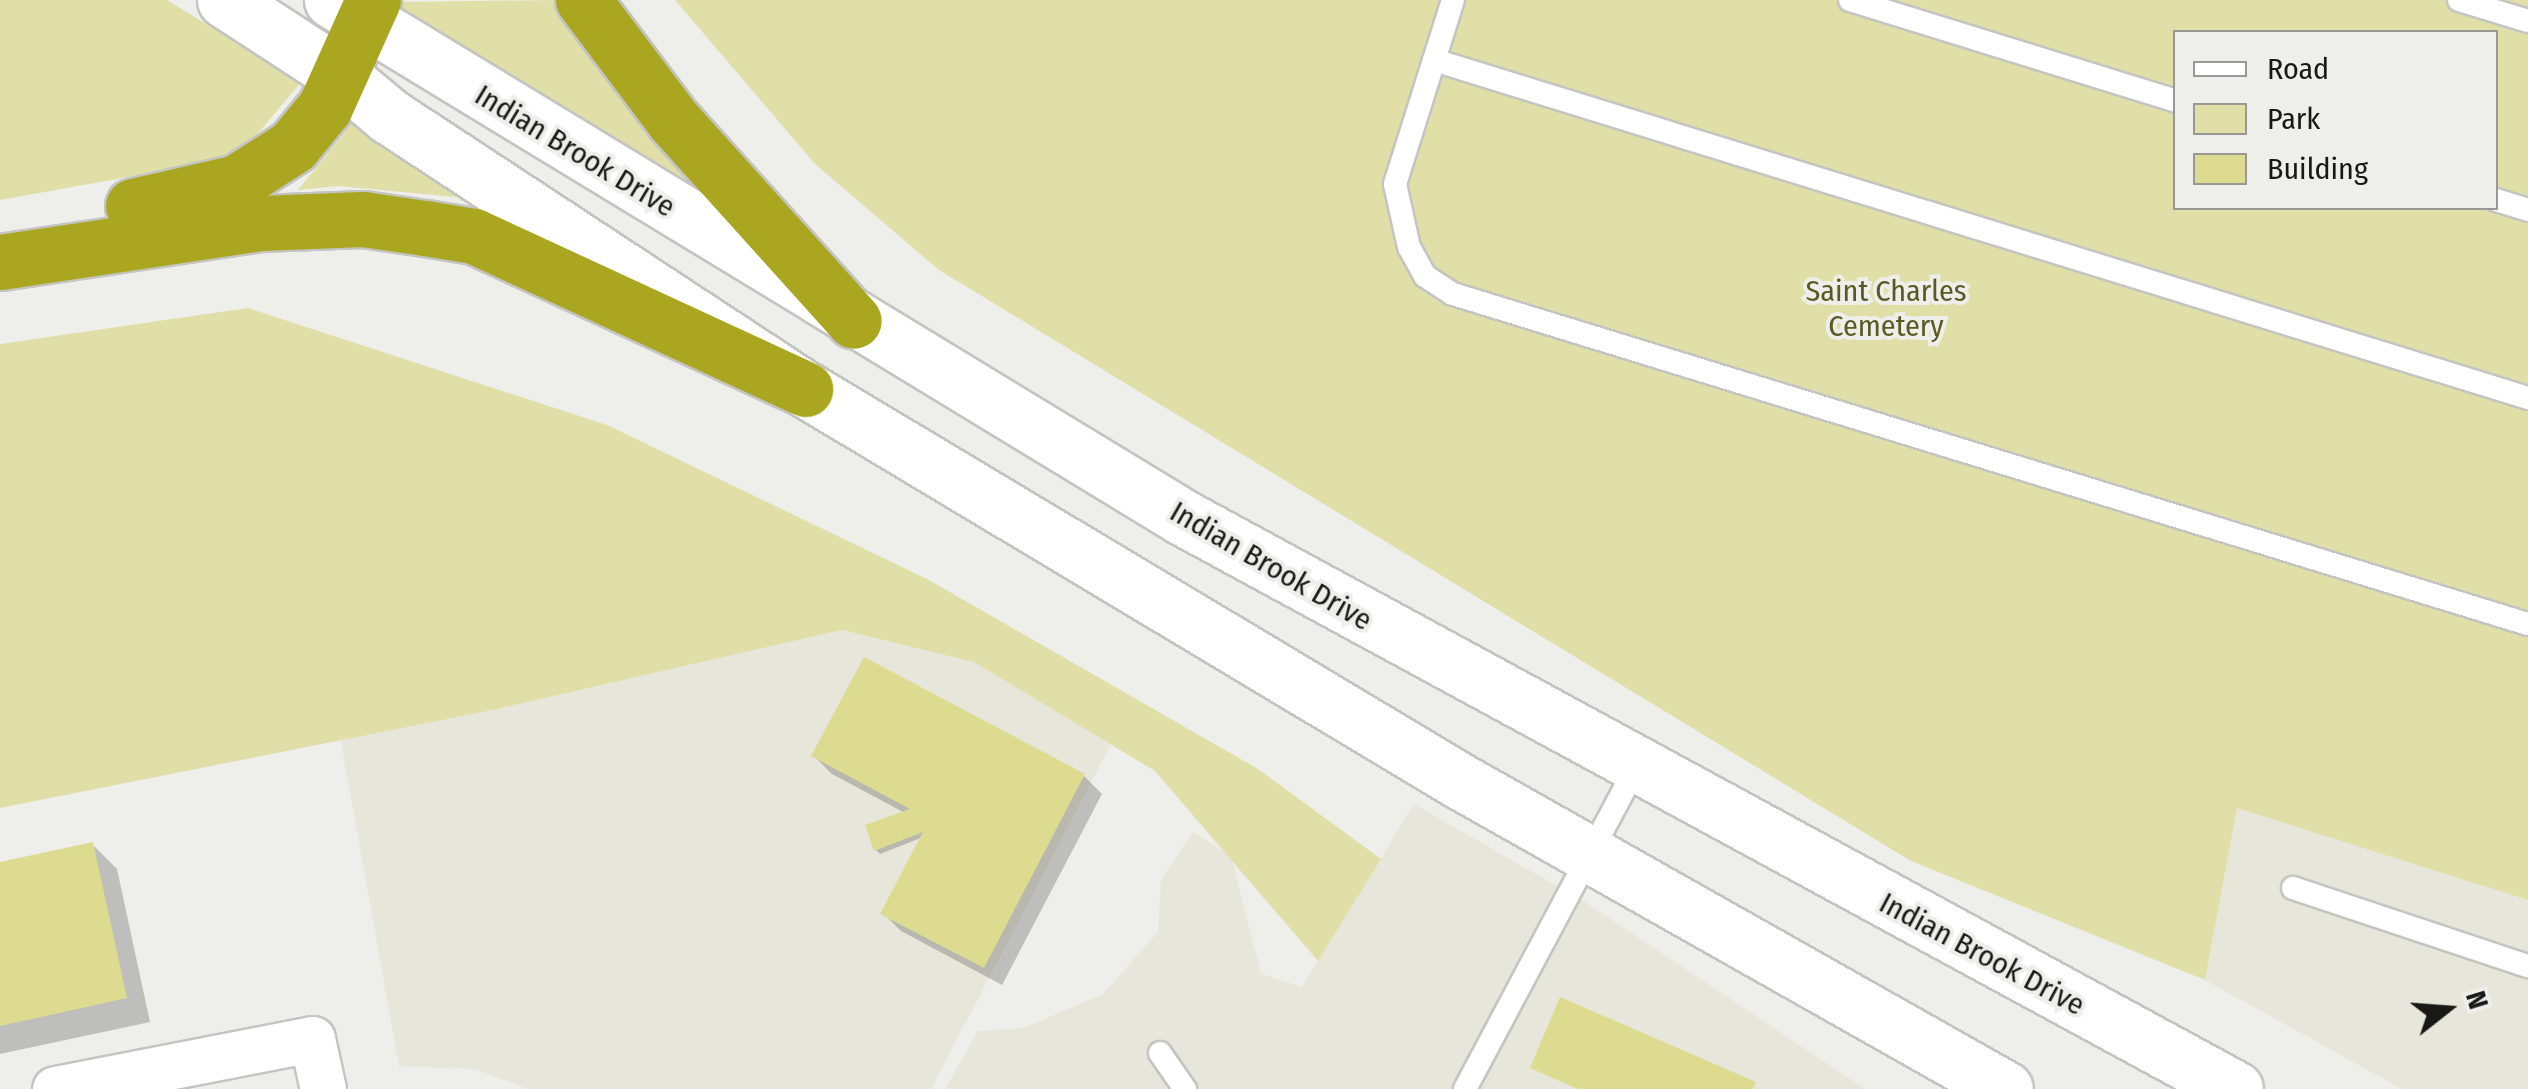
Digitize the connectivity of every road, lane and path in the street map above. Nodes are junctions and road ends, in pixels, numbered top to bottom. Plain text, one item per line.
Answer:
1 (225, 0) edge
2 (583, 0) edge
3 (1453, 0) edge
4 (1850, 0) edge
5 (2459, 0) edge
6 (356, 7) edge
7 (2528, 22) edge
8 (1434, 60) junction
9 (340, 75) junction
10 (2173, 100) edge
11 (2498, 201) edge
12 (2528, 210) edge
13 (0, 226) edge
14 (0, 262) edge
15 (854, 321) junction
16 (805, 389) junction
17 (2528, 398) edge
18 (2528, 624) edge
19 (1636, 768) junction
20 (1588, 854) junction
21 (2293, 888) dead end
22 (2528, 966) edge
23 (1160, 1053) dead end
24 (55, 1089) edge
25 (323, 1089) edge
26 (1184, 1089) edge
27 (1465, 1089) edge
28 (2005, 1089) edge
29 (2235, 1089) edge

1 - 9 main road
2 - 15 highway
3 - 8 lane
4 - 10 lane
5 - 7 lane
6 - 9 highway
6 - 15 main road, Indian Brook Drive
8 - 17 lane
8 - 18 lane
9 - 13 highway
9 - 16 main road
11 - 12 lane
14 - 16 highway
15 - 19 main road, Indian Brook Drive
16 - 20 main road
19 - 20 lane
19 - 29 main road, Indian Brook Drive
20 - 27 lane
20 - 28 main road
21 - 22 lane
23 - 26 lane
24 - 25 street

